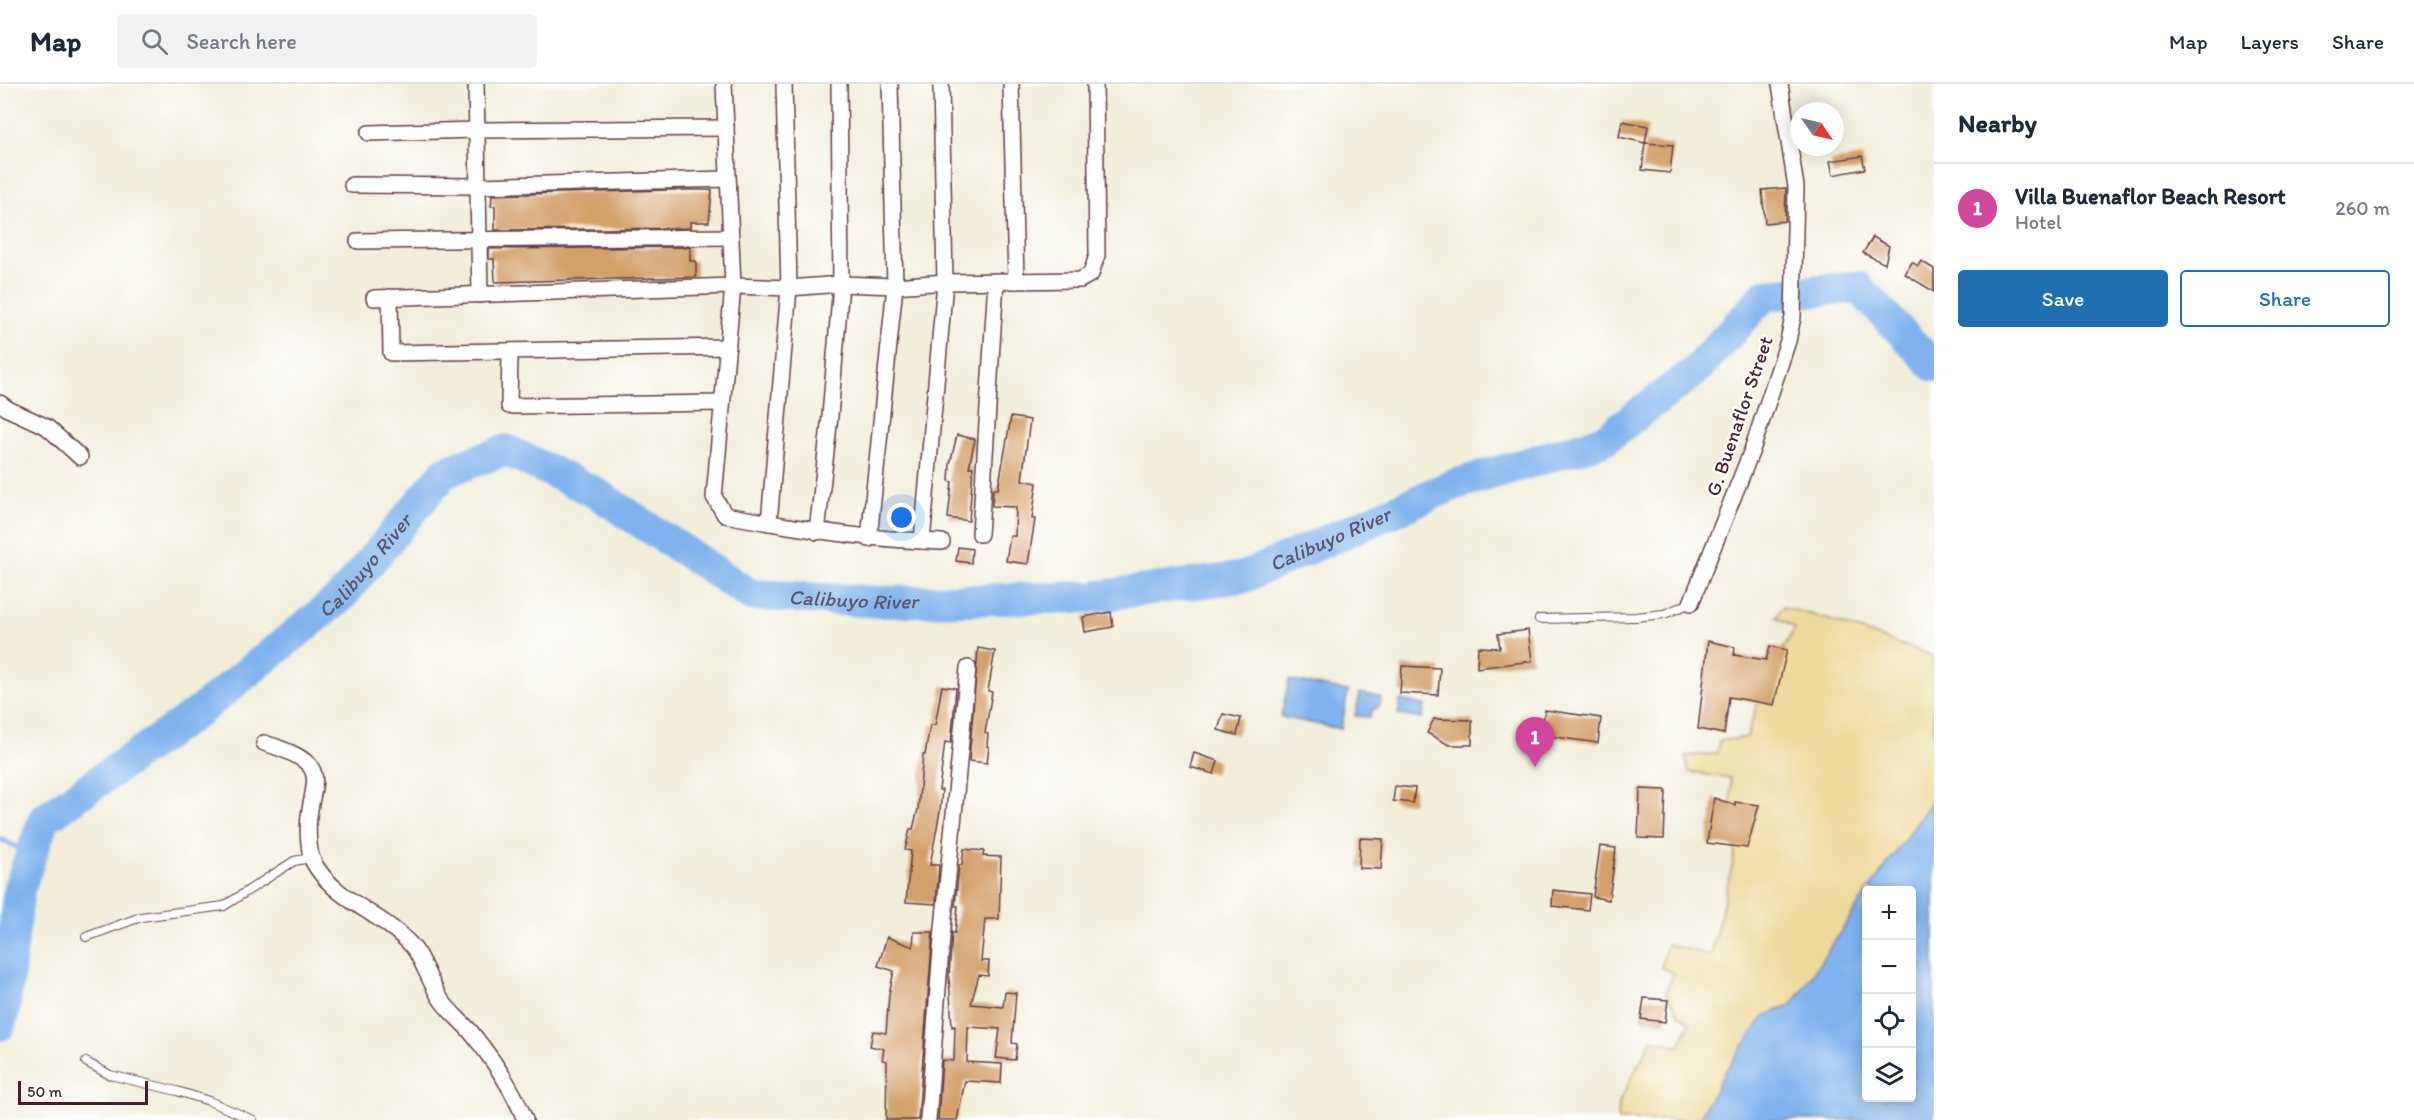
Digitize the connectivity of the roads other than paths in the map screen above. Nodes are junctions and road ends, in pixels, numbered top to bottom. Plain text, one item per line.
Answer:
1 (476, 84) edge
2 (724, 84) edge
3 (784, 84) edge
4 (839, 84) edge
5 (890, 84) edge
6 (941, 84) edge
7 (1011, 84) edge
8 (1095, 84) edge
9 (1779, 84) edge
10 (726, 128) junction
11 (476, 130) junction
12 (369, 133) dead end
13 (727, 179) junction
14 (352, 185) dead end
15 (477, 186) junction
16 (729, 237) junction
17 (479, 238) junction
18 (358, 241) dead end
19 (996, 281) junction
20 (1016, 281) junction
21 (945, 282) junction
22 (841, 284) junction
23 (733, 286) junction
24 (895, 286) junction
25 (789, 288) junction
26 (480, 295) junction
27 (390, 297) junction
28 (374, 298) dead end
29 (728, 347) junction
30 (510, 352) junction
31 (0, 403) edge
32 (722, 403) junction
33 (80, 457) dead end
34 (769, 523) junction
35 (817, 532) junction
36 (980, 534) dead end
37 (869, 539) junction
38 (922, 541) junction
39 (942, 542) dead end
40 (1691, 603) joint
41 (1539, 618) dead end
42 (968, 668) dead end
43 (264, 743) dead end
44 (310, 858) junction
45 (86, 937) dead end
46 (86, 1062) dead end
47 (253, 1120) edge
48 (525, 1120) edge
49 (928, 1120) edge

1 - 11 street
2 - 10 street
3 - 25 street
4 - 22 street
5 - 24 street
6 - 21 street
7 - 20 street
8 - 20 street
9 - 40 street, G. Buenaflor Street
10 - 11 street
10 - 13 street
11 - 12 street
11 - 15 street
13 - 15 street
13 - 16 street
14 - 15 street
15 - 17 street
16 - 17 street
16 - 23 street
17 - 18 street
17 - 26 street
19 - 20 street
19 - 21 street
19 - 36 street
21 - 24 street
21 - 38 street
22 - 24 street
22 - 25 street
22 - 35 street
23 - 25 street
23 - 26 street
23 - 29 street
24 - 37 street
25 - 34 street
26 - 27 street
27 - 28 street
27 - 30 street
29 - 30 street
29 - 32 street
30 - 32 street
31 - 33 street
32 - 34 street
34 - 35 street
35 - 37 street
37 - 38 street
38 - 39 street
40 - 41 lane, G. Buenaflor Street
42 - 49 street
43 - 44 street
44 - 45 lane
44 - 48 street
46 - 47 lane

